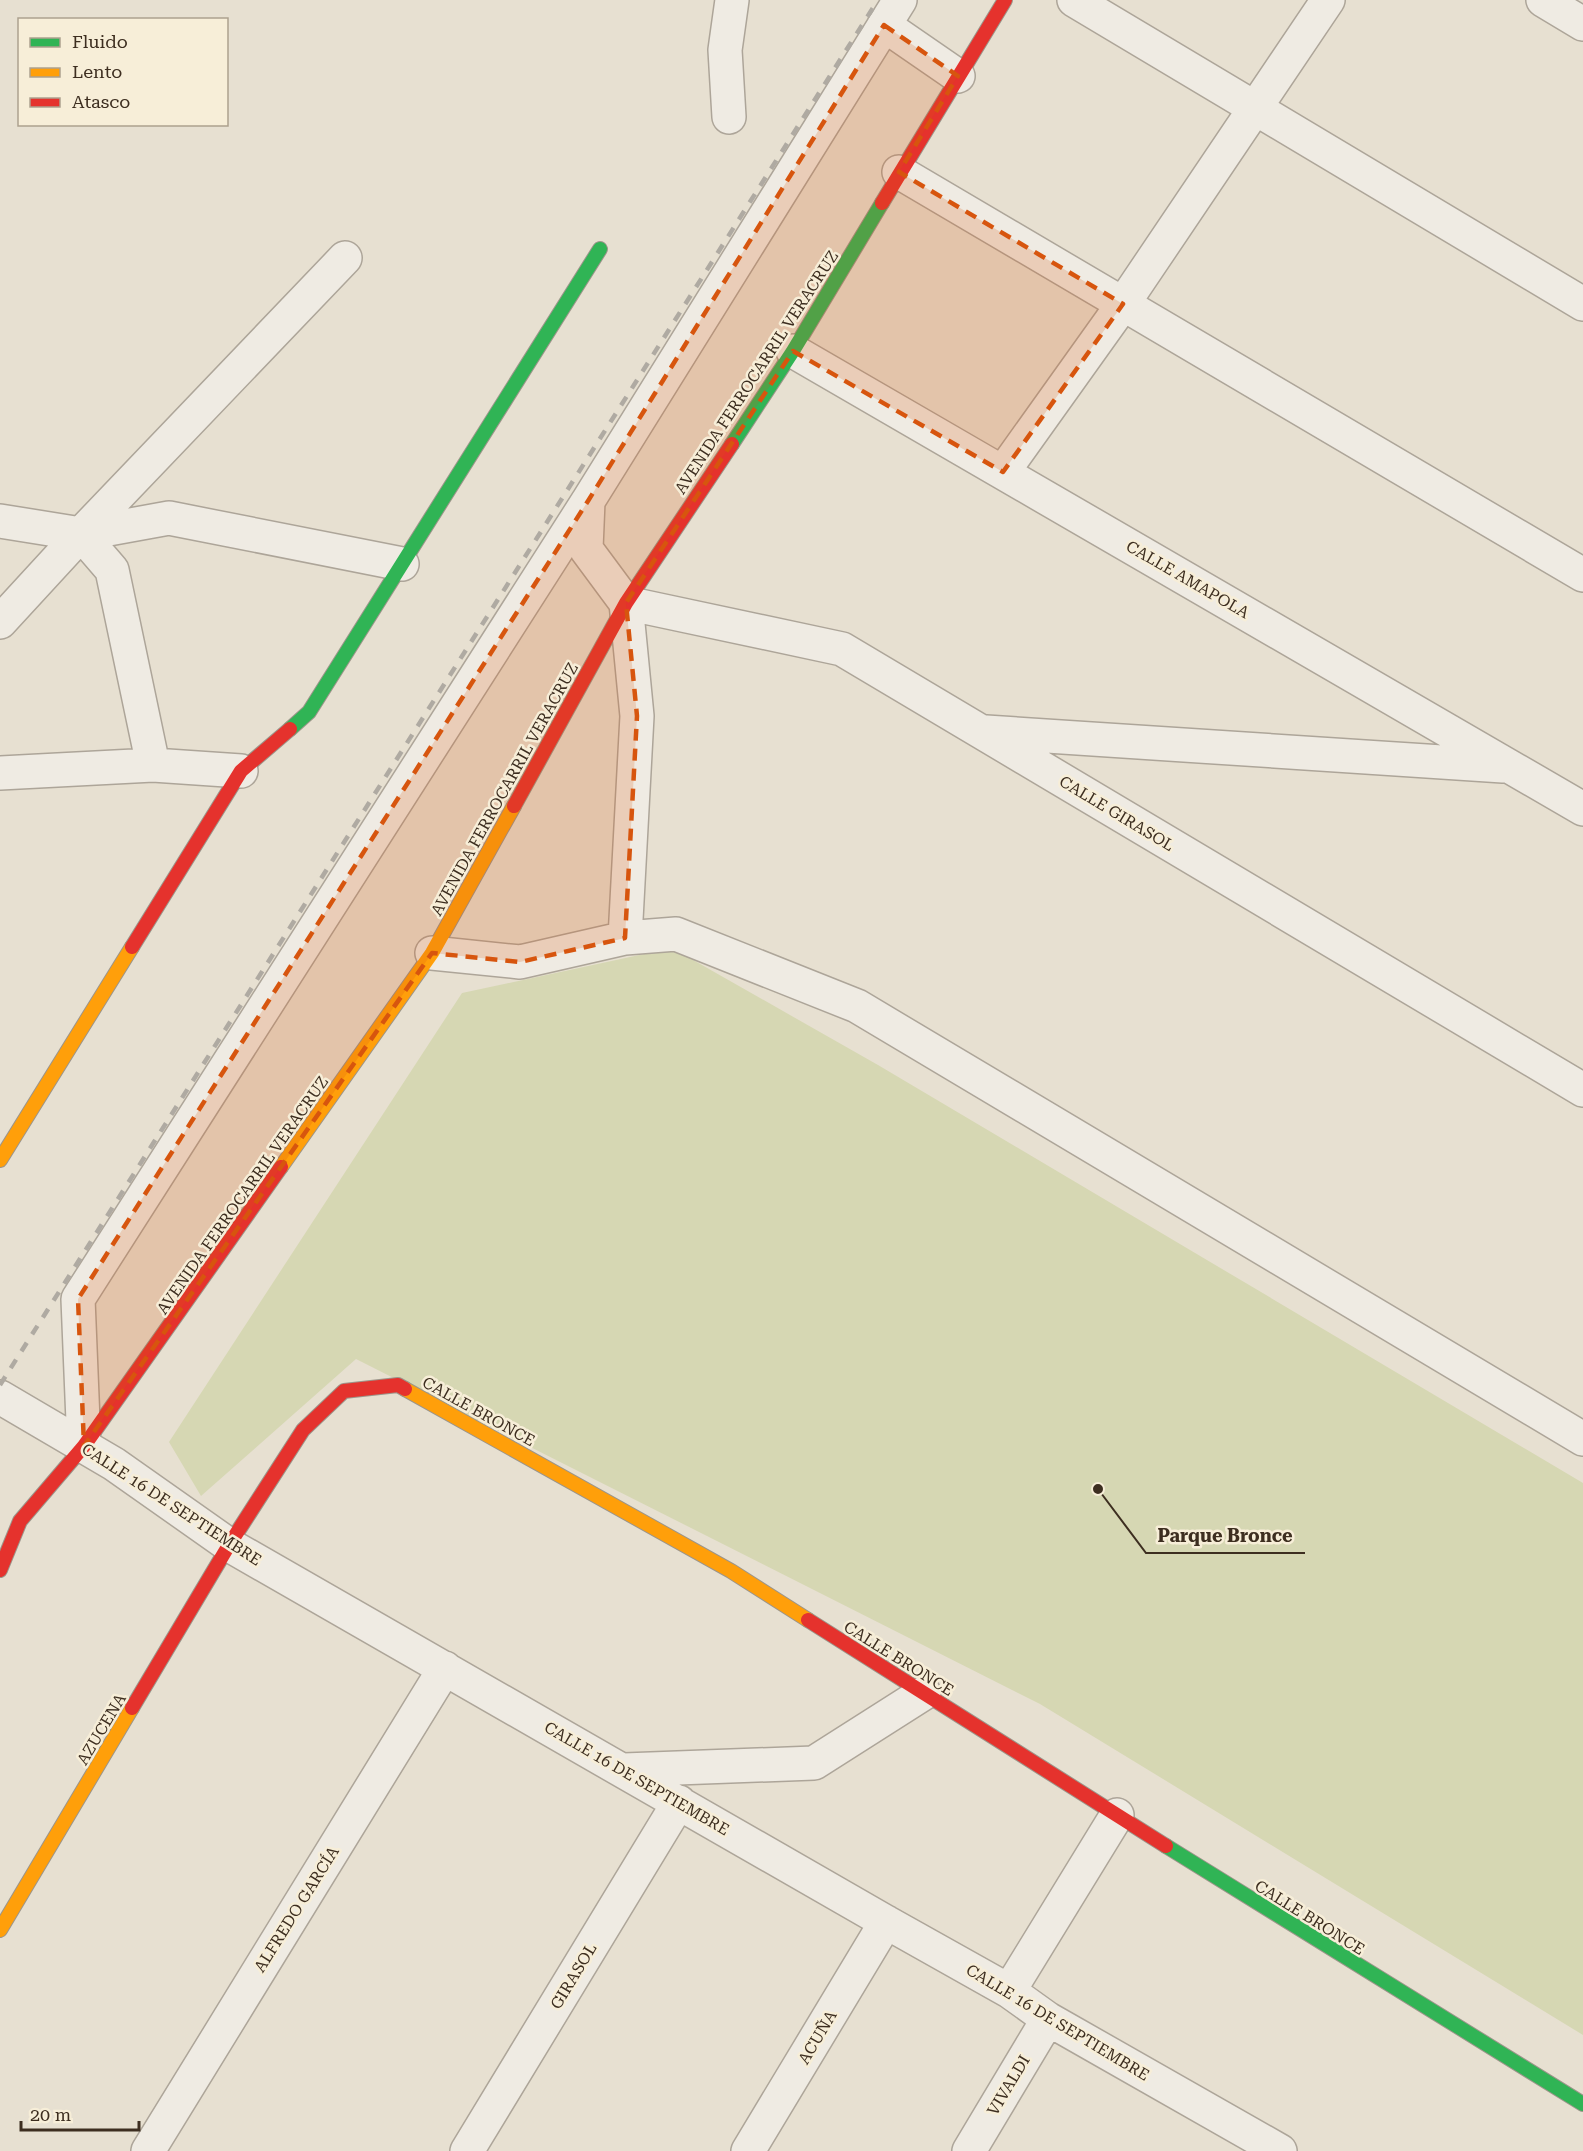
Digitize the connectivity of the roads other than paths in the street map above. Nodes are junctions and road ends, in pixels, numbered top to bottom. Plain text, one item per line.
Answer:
1 (732, 0) edge
2 (1005, 0) edge
3 (1074, 0) edge
4 (1328, 0) edge
5 (1543, 0) edge
6 (892, 13) edge
7 (1583, 24) edge
8 (958, 76) junction
9 (1254, 107) junction
10 (729, 117) dead end
11 (899, 172) junction
12 (600, 249) dead end
13 (345, 258) dead end
14 (1123, 304) junction
15 (1583, 304) edge
16 (793, 351) junction
17 (1003, 472) junction
18 (588, 501) junction
19 (0, 521) edge
20 (81, 534) junction
21 (402, 564) junction
22 (1583, 575) edge
23 (626, 603) junction
24 (0, 621) edge
25 (981, 732) junction
26 (153, 765) junction
27 (1510, 767) junction
28 (241, 771) junction
29 (0, 773) edge
30 (1583, 809) edge
31 (626, 938) junction
32 (432, 953) junction
33 (1583, 1090) edge
34 (0, 1160) edge
35 (0, 1396) edge
36 (1583, 1439) edge
37 (84, 1446) junction
38 (230, 1545) junction
39 (0, 1570) edge
40 (444, 1668) junction
41 (924, 1693) junction
42 (624, 1770) junction
43 (679, 1802) junction
44 (1117, 1815) junction
45 (886, 1922) junction
46 (0, 1930) edge
47 (1009, 1991) junction
48 (1048, 2019) junction
49 (1583, 2104) edge
50 (148, 2151) edge
51 (467, 2151) edge
52 (748, 2151) edge
53 (969, 2151) edge
54 (1280, 2151) edge

1 - 10 street
2 - 8 street, AVENIDA FERROCARRIL VERACRUZ
3 - 9 street
4 - 9 street
5 - 7 street
6 - 8 street
6 - 18 street
8 - 11 street, AVENIDA FERROCARRIL VERACRUZ
9 - 14 street
9 - 15 street
11 - 14 street
11 - 16 street, AVENIDA FERROCARRIL VERACRUZ
12 - 21 street
13 - 20 street
14 - 17 street
14 - 22 street
16 - 17 street, CALLE AMAPOLA
16 - 23 street, AVENIDA FERROCARRIL VERACRUZ
17 - 27 street, CALLE AMAPOLA
18 - 23 street
18 - 37 street
19 - 20 street
20 - 21 street
20 - 24 street
20 - 26 street
21 - 28 street
23 - 25 street, CALLE GIRASOL
23 - 31 street
23 - 32 street, AVENIDA FERROCARRIL VERACRUZ
25 - 27 street
25 - 33 street, CALLE GIRASOL
26 - 28 street
26 - 29 street
27 - 30 street, CALLE AMAPOLA
28 - 34 street
31 - 32 street
31 - 36 street
32 - 37 street, AVENIDA FERROCARRIL VERACRUZ
35 - 37 street, CALLE 16 DE SEPTIEMBRE
37 - 38 street, CALLE 16 DE SEPTIEMBRE
37 - 39 street, AVENIDA FERROCARRIL VERACRUZ
38 - 40 street, CALLE 16 DE SEPTIEMBRE
38 - 41 street, CALLE BRONCE
38 - 46 street, AZUCENA
40 - 42 street, CALLE 16 DE SEPTIEMBRE
40 - 50 street, ALFREDO GARCÍA
41 - 42 street
41 - 44 street, CALLE BRONCE
42 - 43 street, CALLE 16 DE SEPTIEMBRE
43 - 45 street, CALLE 16 DE SEPTIEMBRE
43 - 51 street, GIRASOL
44 - 47 street
44 - 49 street, CALLE BRONCE
45 - 47 street, CALLE 16 DE SEPTIEMBRE
45 - 52 street, ACUÑA
47 - 48 street, CALLE 16 DE SEPTIEMBRE
48 - 53 street, VIVALDI
48 - 54 street, CALLE 16 DE SEPTIEMBRE

